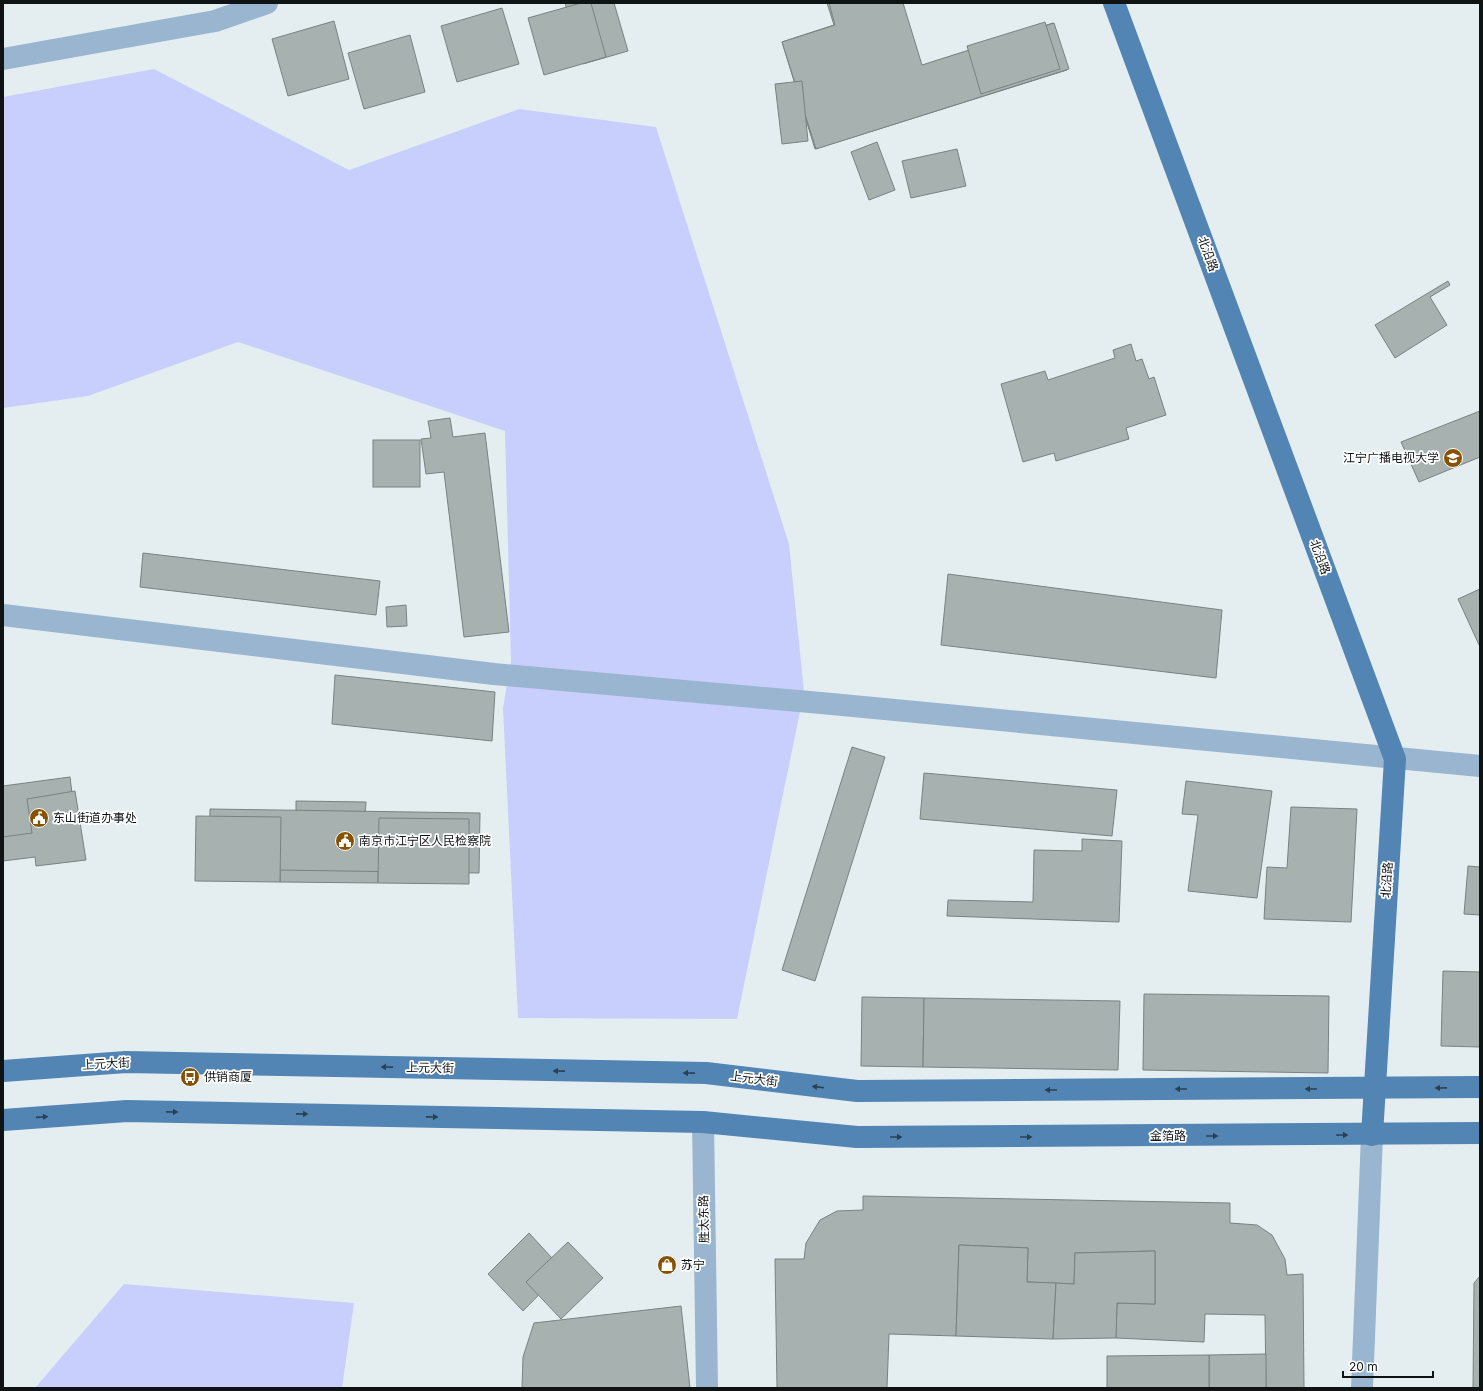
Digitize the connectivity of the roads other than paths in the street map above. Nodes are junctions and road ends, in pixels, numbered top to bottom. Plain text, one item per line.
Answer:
1 (267, 3) edge
2 (1114, 3) edge
3 (3, 59) edge
4 (3, 615) edge
5 (1395, 759) junction
6 (1480, 766) edge
7 (3, 1071) edge
8 (1480, 1087) edge
9 (1374, 1089) junction
10 (3, 1120) edge
11 (703, 1122) junction
12 (1480, 1133) edge
13 (1372, 1135) junction
14 (707, 1388) edge
15 (1362, 1388) edge

1 - 3 street
2 - 5 main road, 北沿路
4 - 5 street
5 - 6 street
5 - 9 main road, 北沿路
9 -> 7 main road, 上元大街
8 -> 9 main road
9 - 13 main road, 北沿路
10 -> 11 main road
11 -> 13 main road, 金箔路
11 - 14 street, 胜太东路
12 - 13 main road, 金箔路
13 - 15 street

